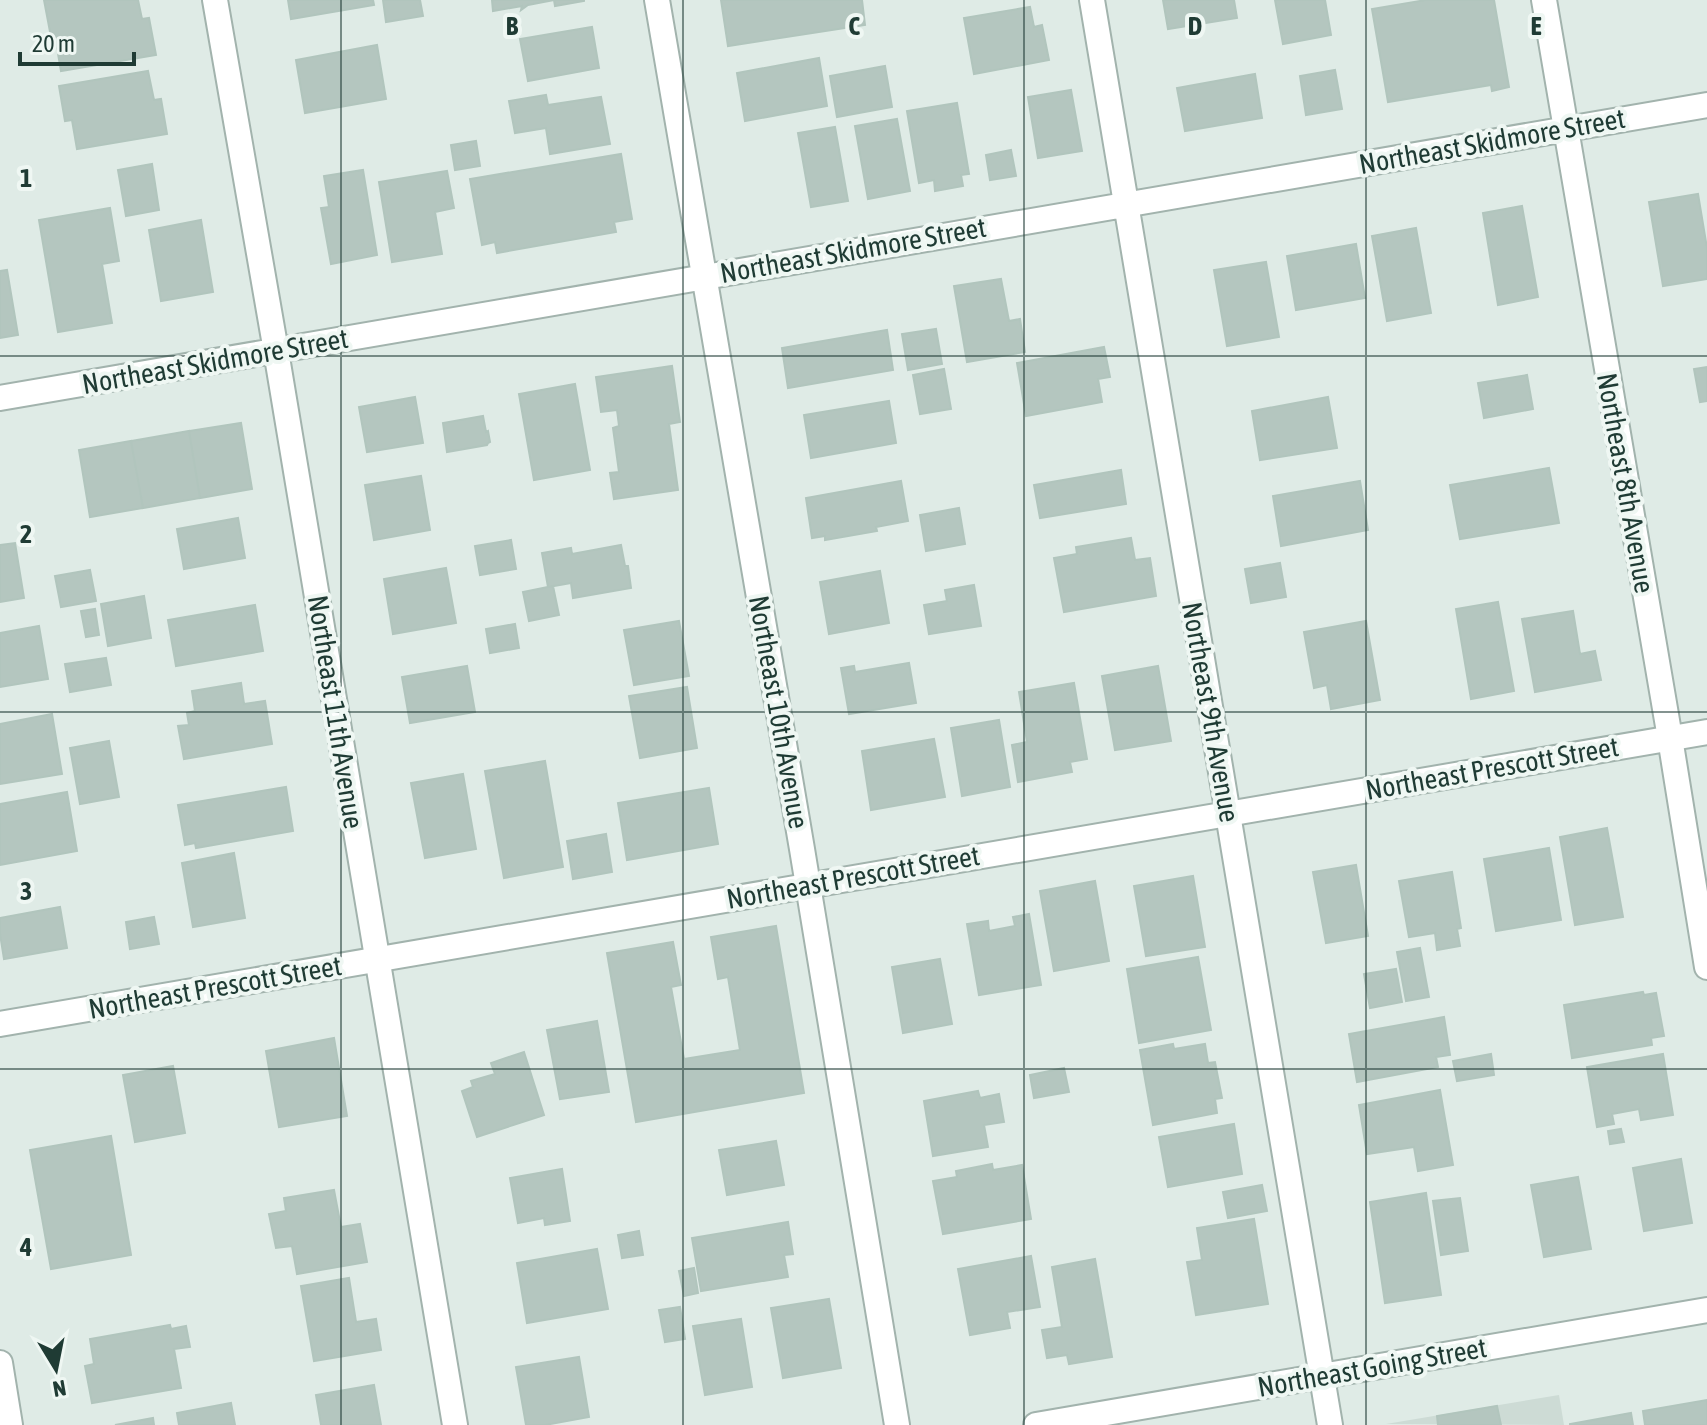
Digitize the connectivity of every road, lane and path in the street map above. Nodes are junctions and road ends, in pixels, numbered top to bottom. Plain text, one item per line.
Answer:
1 (215, 0) edge
2 (657, 0) edge
3 (1092, 0) edge
4 (1544, 0) edge
5 (1707, 105) edge
6 (1565, 129) junction
7 (1126, 203) junction
8 (704, 275) junction
9 (276, 351) junction
10 (0, 398) edge
11 (1707, 732) edge
12 (1670, 738) junction
13 (1228, 813) junction
14 (808, 885) junction
15 (378, 959) junction
16 (1707, 967) edge
17 (0, 1024) edge
18 (1707, 1310) edge
19 (0, 1363) edge
20 (1322, 1376) junction
21 (10, 1425) edge
22 (455, 1425) edge
23 (897, 1425) edge
24 (1036, 1425) edge
25 (1330, 1425) edge

1 - 9 street, Northeast 11th Avenue
2 - 8 street, Northeast 10th Avenue
3 - 7 street, Northeast 9th Avenue
4 - 6 street, Northeast 8th Avenue
5 - 6 street, Northeast Skidmore Street
6 - 7 street, Northeast Skidmore Street
6 - 12 street, Northeast 8th Avenue
7 - 8 street, Northeast Skidmore Street
7 - 13 street, Northeast 9th Avenue
8 - 9 street, Northeast Skidmore Street
8 - 14 street, Northeast 10th Avenue
9 - 10 street, Northeast Skidmore Street
9 - 15 street, Northeast 11th Avenue
11 - 12 street, Northeast Prescott Street
12 - 13 street, Northeast Prescott Street
12 - 16 street, Northeast 8th Avenue
13 - 14 street, Northeast Prescott Street
13 - 20 street, Northeast 9th Avenue
14 - 15 street, Northeast Prescott Street
14 - 23 street, Northeast 10th Avenue
15 - 17 street, Northeast Prescott Street
15 - 22 street, Northeast 11th Avenue
18 - 20 street, Northeast Going Street
19 - 21 street
20 - 24 street, Northeast Going Street
20 - 25 street, Northeast 9th Avenue

